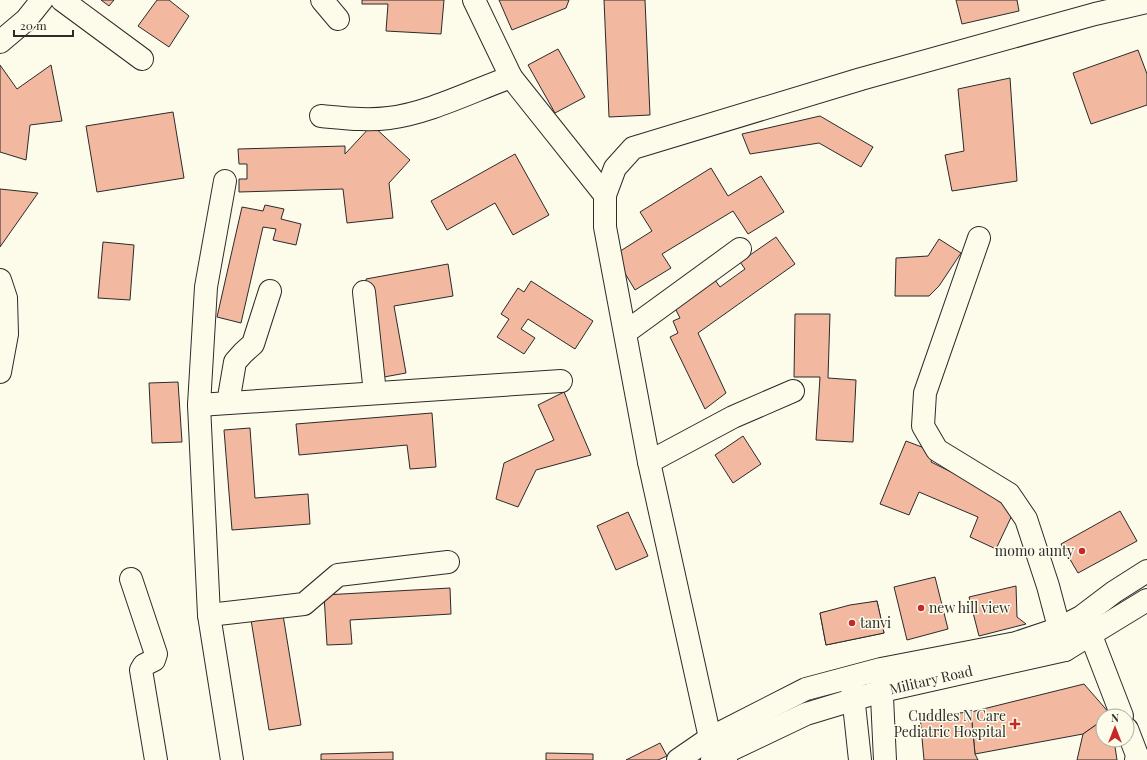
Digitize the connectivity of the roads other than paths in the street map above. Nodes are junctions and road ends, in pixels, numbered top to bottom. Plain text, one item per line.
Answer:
1 (42, 0) edge
2 (62, 0) edge
3 (322, 0) edge
4 (474, 0) edge
5 (1147, 2) edge
6 (338, 19) dead end
7 (0, 42) edge
8 (142, 59) dead end
9 (510, 76) junction
10 (321, 116) dead end
11 (225, 181) dead end
12 (605, 195) junction
13 (979, 238) dead end
14 (740, 249) dead end
15 (0, 280) edge
16 (270, 291) dead end
17 (364, 292) dead end
18 (626, 332) junction
19 (0, 372) edge
20 (561, 381) dead end
21 (793, 391) dead end
22 (375, 393) junction
23 (228, 403) junction
24 (199, 404) junction
25 (649, 462) junction
26 (448, 562) dead end
27 (1142, 574) edge
28 (131, 579) dead end
29 (1147, 596) edge
30 (1147, 600) edge
31 (209, 615) junction
32 (1085, 625) junction
33 (1058, 628) junction
34 (1065, 650) junction
35 (881, 669) junction
36 (851, 677) junction
37 (882, 691) junction
38 (854, 699) junction
39 (1119, 708) edge
40 (1134, 748) edge
41 (717, 753) edge
42 (156, 760) edge
43 (232, 760) edge
44 (678, 760) edge
45 (860, 760) edge
46 (885, 760) edge
47 (1136, 760) edge

1 - 7 street
2 - 8 street
3 - 6 street
4 - 9 street
5 - 12 street
9 - 10 street
9 - 12 street
11 - 24 street
12 - 18 street
13 - 33 street
14 - 18 street
15 - 19 street
16 - 23 street
17 - 22 street
18 - 25 street
20 - 22 street
21 - 25 street
22 - 23 street
23 - 24 street
24 - 31 street
25 - 41 street
26 - 31 street
27 - 29 street
27 - 32 street
28 - 42 street
30 - 32 street, Military Road
31 - 43 street
32 - 33 street
32 - 34 street, Military Road
32 - 39 street
33 - 34 street
33 - 35 street
34 - 37 street, Military Road
35 - 36 street
35 - 37 street
36 - 38 street
36 - 41 street
37 - 38 street, Military Road
37 - 46 street
38 - 41 street, Military Road
38 - 45 street
40 - 47 street
41 - 44 street

